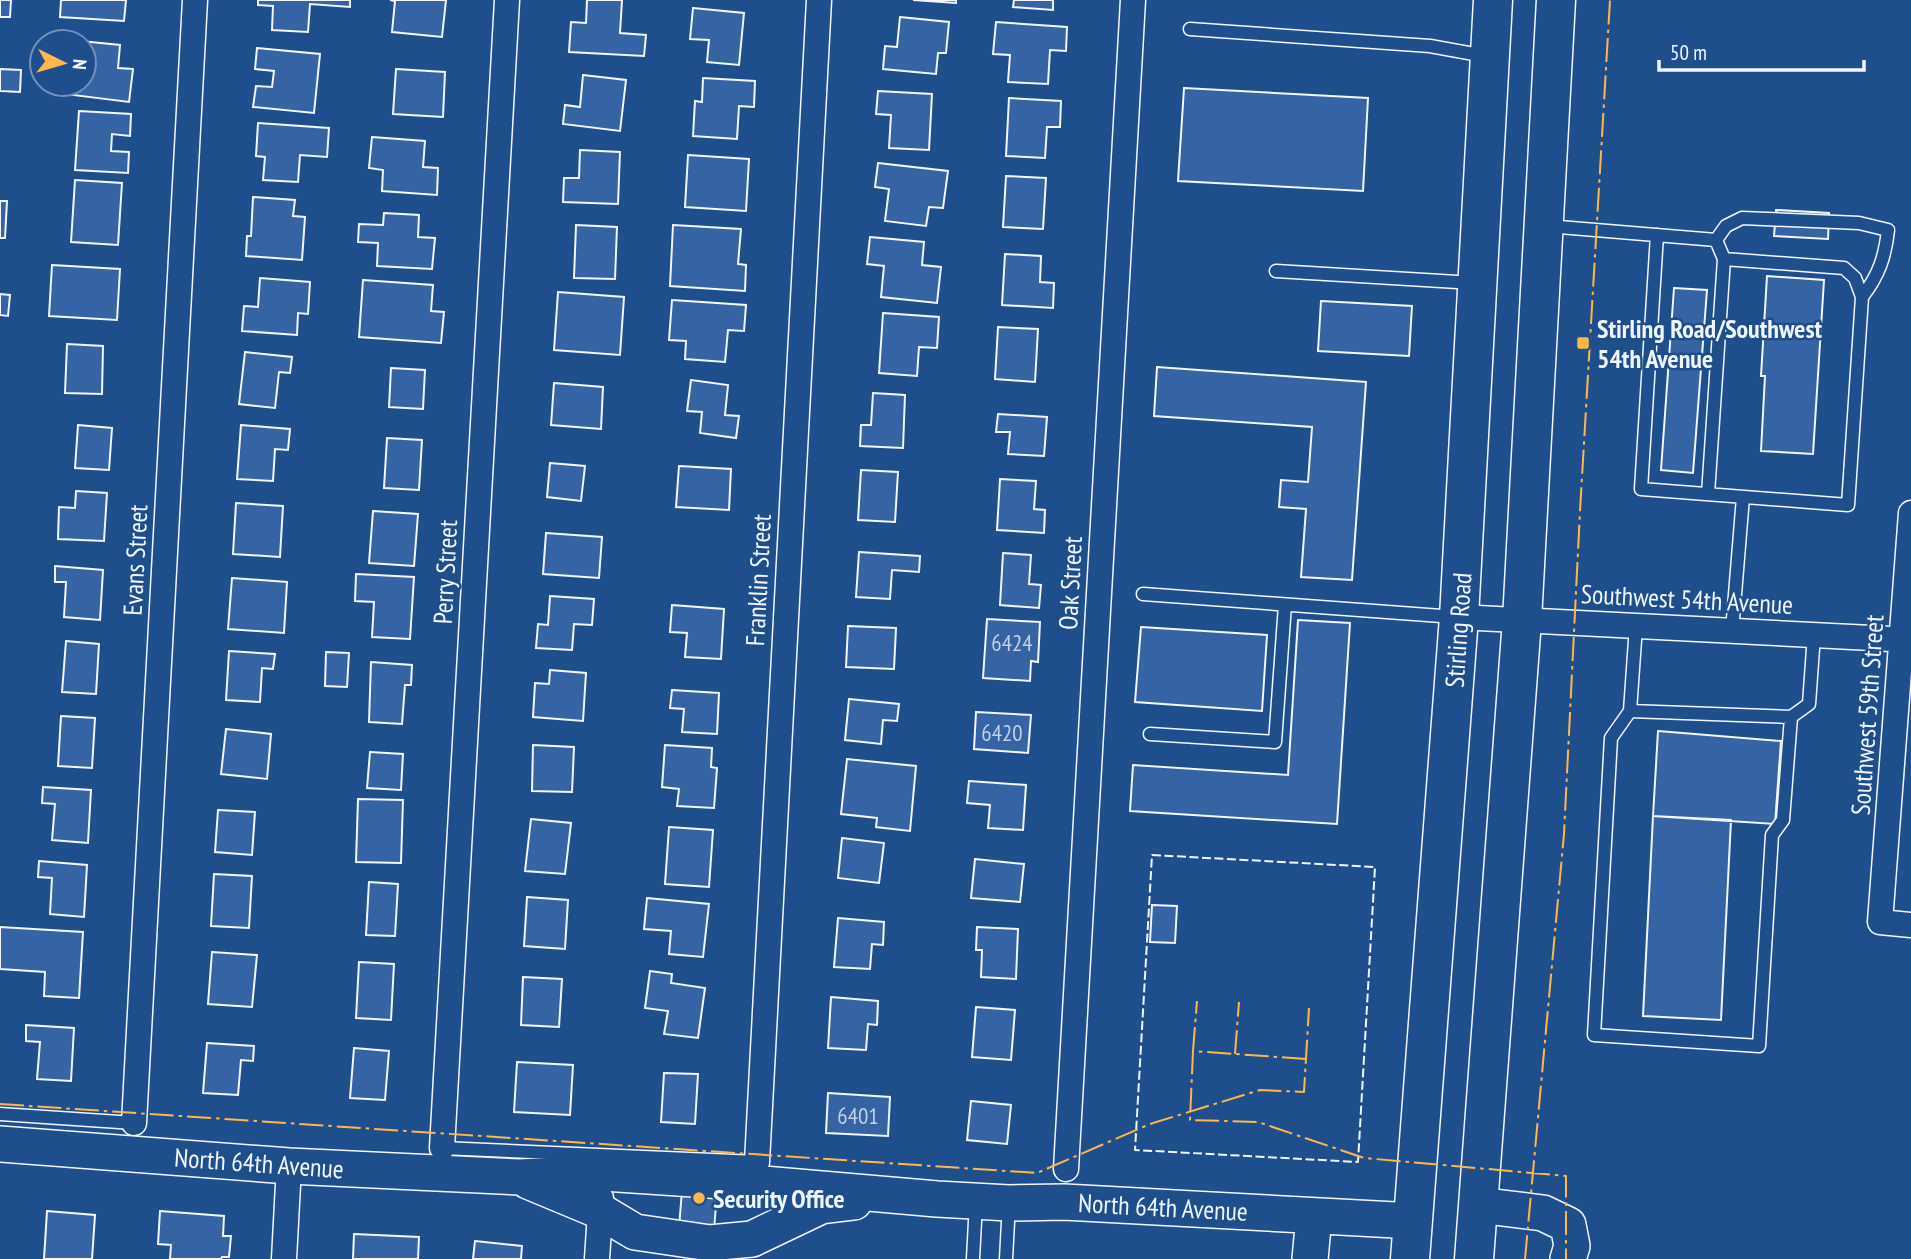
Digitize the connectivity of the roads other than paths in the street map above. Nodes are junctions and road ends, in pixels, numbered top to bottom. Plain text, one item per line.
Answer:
1 (195, 0) edge
2 (507, 0) edge
3 (819, 0) edge
4 (1133, 0) edge
5 (1493, 0) edge
6 (1556, 0) edge
7 (1190, 29) dead end
8 (1490, 57) junction
9 (1544, 226) junction
10 (1657, 235) junction
11 (1716, 240) junction
12 (1724, 259) junction
13 (1276, 271) dead end
14 (1478, 284) junction
15 (1862, 297) junction
16 (1708, 494) junction
17 (1743, 497) junction
18 (1911, 513) edge
19 (1143, 594) dead end
20 (1285, 604) junction
21 (1459, 617) junction
22 (1522, 620) junction
23 (1636, 626) junction
24 (1732, 631) junction
25 (1814, 635) junction
26 (1907, 640) edge
27 (1630, 711) junction
28 (1791, 717) junction
29 (1150, 734) dead end
30 (1911, 925) edge
31 (0, 1114) edge
32 (134, 1123) joint
33 (0, 1144) edge
34 (442, 1148) joint
35 (757, 1162) joint
36 (289, 1166) junction
37 (1066, 1168) dead end
38 (603, 1173) junction
39 (519, 1177) junction
40 (912, 1196) junction
41 (993, 1202) junction
42 (1478, 1205) junction
43 (600, 1211) junction
44 (1314, 1216) junction
45 (1414, 1222) junction
46 (1568, 1242) edge
47 (284, 1259) edge
48 (597, 1259) edge
49 (972, 1259) edge
50 (1006, 1259) edge
51 (1310, 1259) edge
52 (1410, 1259) edge
53 (1474, 1259) edge

1 - 32 street, Evans Street
2 - 34 street, Perry Street
3 - 35 street, Franklin Street
4 - 37 street, Oak Street
5 - 8 main road, Stirling Road
6 - 9 main road
7 - 8 lane
8 - 14 main road, Stirling Road
9 - 10 lane
9 - 22 main road
10 - 11 lane
10 - 16 lane
11 - 12 lane
11 - 15 lane
12 - 15 lane
12 - 16 lane
13 - 14 lane
14 - 21 main road, Stirling Road
15 - 17 lane
16 - 17 lane
17 - 24 lane
18 - 26 street, Southwest 59th Street
19 - 20 lane
20 - 21 lane
20 - 29 lane
21 - 22 street, Southwest 54th Avenue
21 - 45 main road, Stirling Road
22 - 23 street, Southwest 54th Avenue
22 - 42 main road
23 - 24 street, Southwest 54th Avenue
23 - 27 lane
24 - 25 street, Southwest 54th Avenue
25 - 26 street, Southwest 54th Avenue
25 - 28 lane
26 - 30 street, Southwest 59th Street
27 - 28 lane
27 - 28 lane
31 - 32 lane
33 - 36 street, North 64th Avenue
34 - 35 lane
36 - 39 street, North 64th Avenue
36 - 47 street
38 - 39 street, North 64th Avenue
38 - 40 street, North 64th Avenue
38 - 43 street
39 - 43 street, North 64th Avenue
40 - 41 street, North 64th Avenue
40 - 43 street, North 64th Avenue
41 - 44 street, North 64th Avenue
41 - 49 lane
41 - 50 lane
42 - 46 street
42 - 53 main road
43 - 48 street
44 - 45 street, North 64th Avenue
44 - 51 street
45 - 52 main road, Stirling Road

